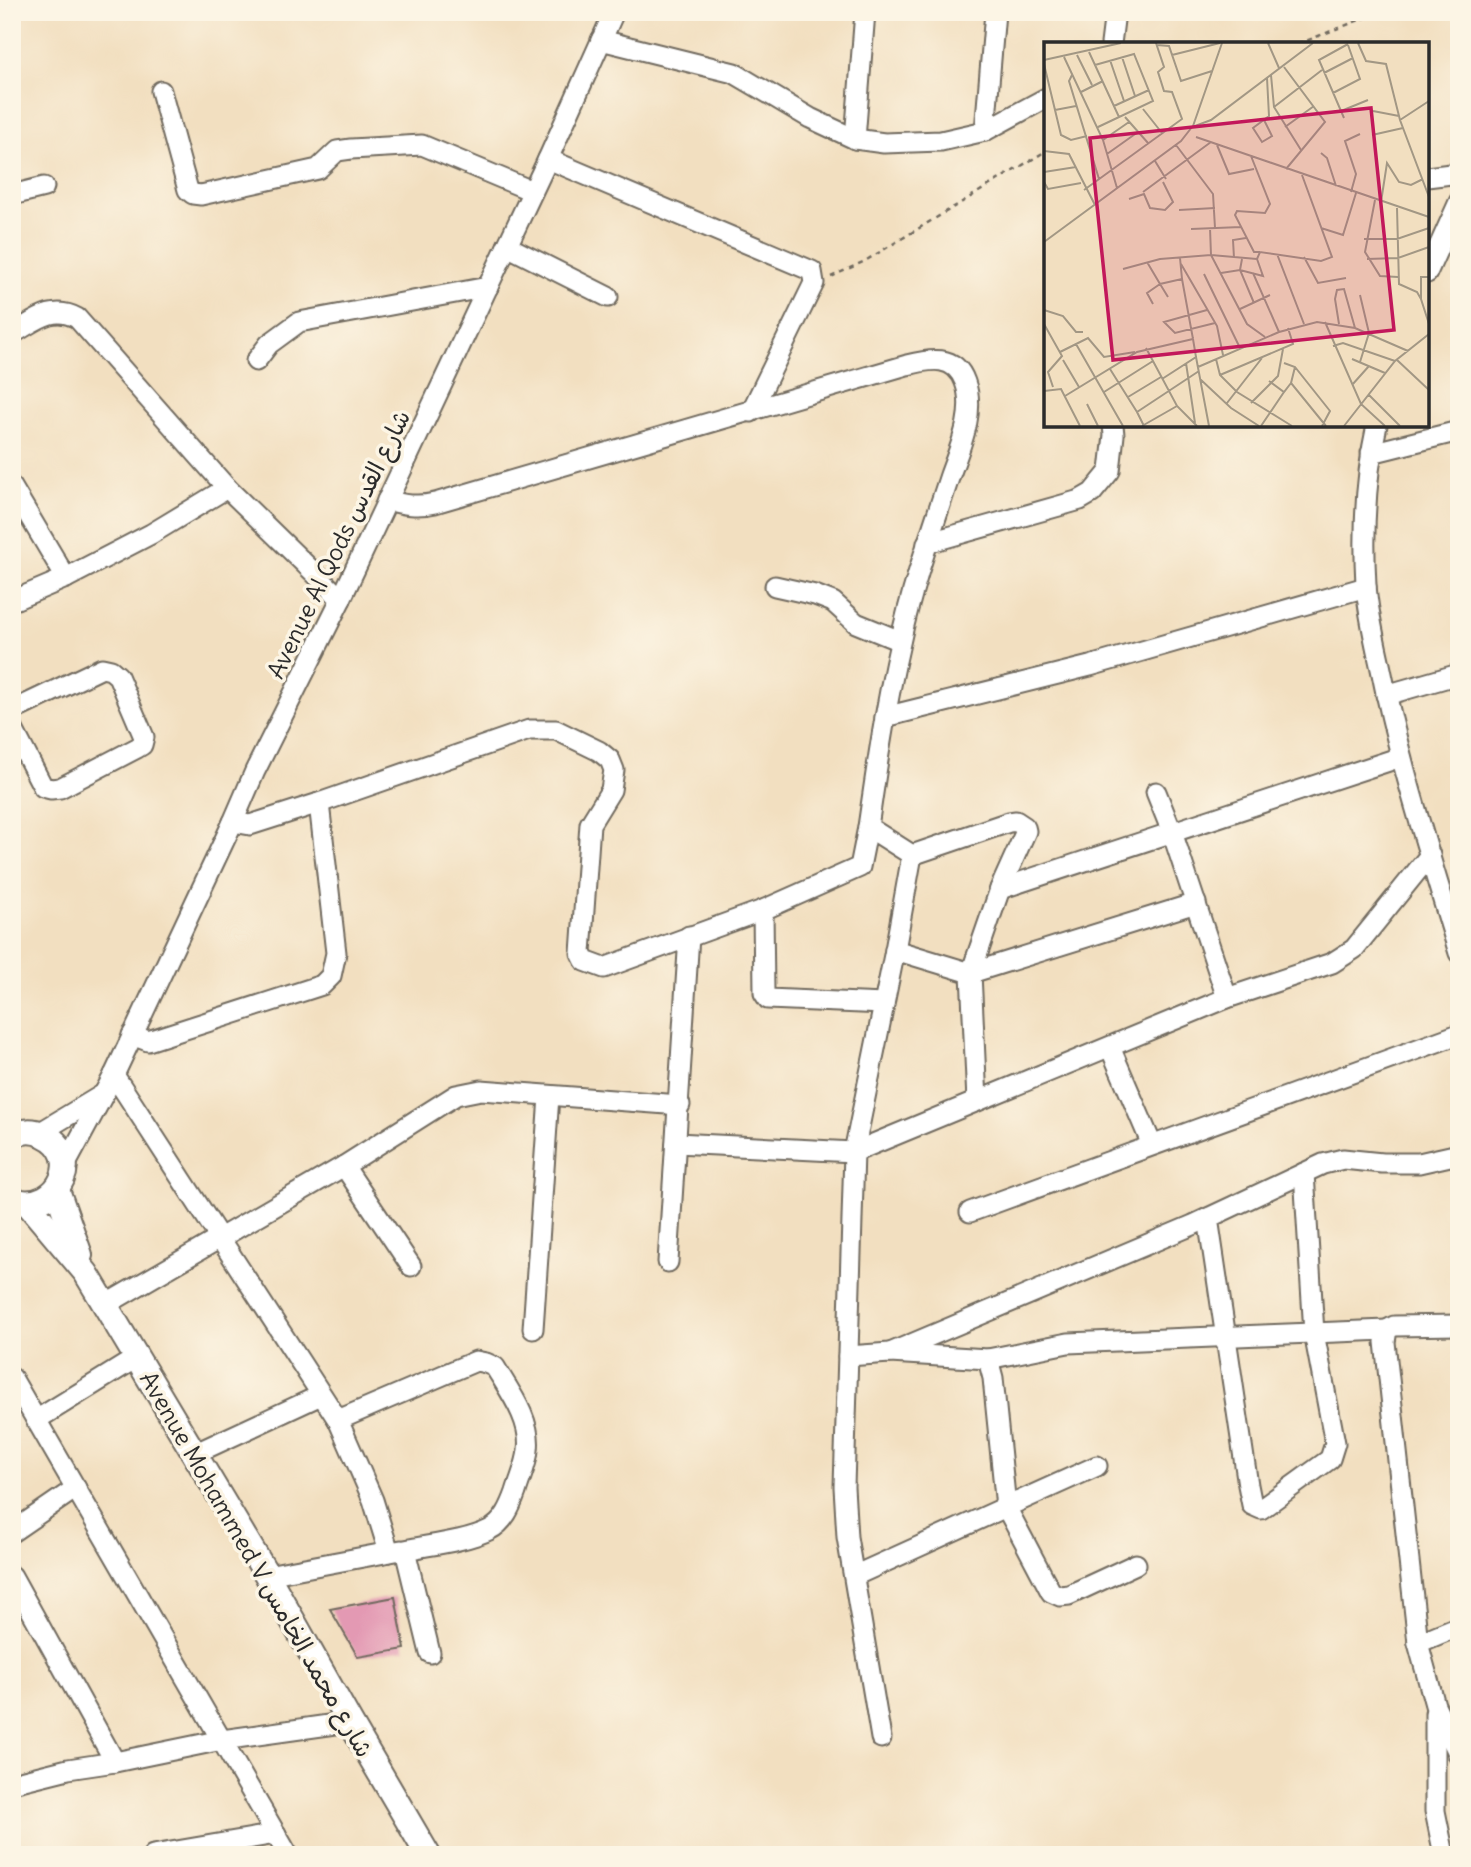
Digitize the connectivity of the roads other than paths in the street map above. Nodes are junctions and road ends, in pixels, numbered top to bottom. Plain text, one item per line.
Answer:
1 (614, 12) edge
2 (865, 12) edge
3 (996, 12) edge
4 (1115, 12) edge
5 (601, 40) junction
6 (1111, 42) edge
7 (162, 91) dead end
8 (1044, 99) edge
9 (985, 131) junction
10 (855, 139) junction
11 (548, 159) junction
12 (1459, 173) edge
13 (1429, 177) edge
14 (44, 187) dead end
15 (532, 191) junction
16 (12, 195) edge
17 (1459, 202) edge
18 (507, 246) junction
19 (1429, 264) edge
20 (488, 288) junction
21 (608, 297) dead end
22 (12, 334) edge
23 (256, 361) dead end
24 (751, 412) junction
25 (1113, 427) edge
26 (1376, 427) edge
27 (1459, 431) edge
28 (1370, 453) junction
29 (12, 487) edge
30 (227, 488) junction
31 (387, 499) junction
32 (927, 543) junction
33 (66, 578) junction
34 (775, 586) dead end
35 (1366, 587) junction
36 (341, 598) junction
37 (12, 601) edge
38 (900, 641) junction
39 (1459, 674) edge
40 (1386, 695) junction
41 (12, 711) edge
42 (885, 717) junction
43 (12, 727) edge
44 (1401, 757) junction
45 (1156, 792) dead end
46 (319, 803) junction
47 (233, 822) junction
48 (868, 827) junction
49 (1172, 832) junction
50 (912, 855) junction
51 (1430, 855) junction
52 (1000, 889) junction
53 (1196, 903) junction
54 (764, 910) junction
55 (689, 936) junction
56 (895, 950) junction
57 (1459, 953) edge
58 (971, 973) junction
59 (1227, 998) junction
60 (884, 1004) junction
61 (1459, 1034) edge
62 (132, 1035) junction
63 (1111, 1046) junction
64 (114, 1075) junction
65 (103, 1095) junction
66 (548, 1096) junction
67 (976, 1101) junction
68 (680, 1105) junction
69 (23, 1128) edge
70 (676, 1143) junction
71 (1153, 1146) junction
72 (854, 1152) junction
73 (1459, 1154) edge
74 (65, 1166) junction
75 (344, 1166) junction
76 (1304, 1173) junction
77 (57, 1190) junction
78 (20, 1202) edge
79 (970, 1212) dead end
80 (1208, 1218) junction
81 (219, 1237) junction
82 (668, 1262) dead end
83 (411, 1266) dead end
84 (86, 1273) junction
85 (105, 1305) junction
86 (1459, 1325) edge
87 (533, 1329) dead end
88 (1387, 1329) junction
89 (1314, 1333) junction
90 (1226, 1337) junction
91 (890, 1353) junction
92 (848, 1356) junction
93 (136, 1358) junction
94 (988, 1359) junction
95 (14, 1386) edge
96 (321, 1395) junction
97 (36, 1420) junction
98 (338, 1420) junction
99 (194, 1454) junction
100 (1097, 1466) dead end
101 (76, 1488) junction
102 (1006, 1507) junction
103 (12, 1532) edge
104 (397, 1551) junction
105 (1136, 1564) dead end
106 (267, 1575) junction
107 (12, 1576) edge
108 (853, 1576) junction
109 (1459, 1626) edge
110 (1418, 1643) junction
111 (430, 1653) dead end
112 (1435, 1704) junction
113 (350, 1722) junction
114 (881, 1738) dead end
115 (222, 1740) junction
116 (1459, 1755) edge
117 (115, 1762) junction
118 (15, 1775) edge
119 (276, 1834) junction
120 (152, 1855) edge
121 (288, 1855) edge
122 (428, 1855) edge
123 (1444, 1855) edge

1 - 5 street, Avenue Al Qods شارع القدس
2 - 10 street
3 - 9 street
4 - 6 street
5 - 10 street
5 - 11 street, Avenue Al Qods شارع القدس
7 - 15 street
8 - 9 street
9 - 10 street
11 - 15 street, Avenue Al Qods شارع القدس
11 - 24 street
12 - 13 street
14 - 16 street
15 - 18 street, Avenue Al Qods شارع القدس
17 - 19 street
18 - 20 street, Avenue Al Qods شارع القدس
18 - 21 street
20 - 23 street
20 - 31 street, Avenue Al Qods شارع القدس
22 - 30 street
24 - 31 street
24 - 32 street
25 - 32 street
26 - 28 street
27 - 28 street
28 - 35 street
29 - 33 street
30 - 33 street
30 - 36 street
31 - 36 street, Avenue Al Qods شارع القدس
32 - 38 street
33 - 37 street
34 - 38 street
35 - 40 street
35 - 42 street
36 - 47 street, Avenue Al Qods شارع القدس
38 - 42 street
39 - 40 street
40 - 44 street
41 - 43 street
42 - 48 street
44 - 49 street
44 - 51 street
45 - 49 street
46 - 47 street
46 - 55 street
46 - 62 street
47 - 62 street, Avenue Al Qods شارع القدس
48 - 50 street
48 - 54 street
49 - 52 street
49 - 53 street
50 - 52 street
50 - 56 street
51 - 57 street
51 - 59 street
52 - 58 street
53 - 58 street
53 - 59 street
54 - 55 street
54 - 60 street
55 - 68 street
56 - 58 street
56 - 60 street
58 - 67 street
59 - 63 street
60 - 72 street
61 - 71 street
62 - 64 street, Avenue Al Qods شارع القدس
63 - 67 street
63 - 71 street
64 - 65 street, Avenue Al Qods شارع القدس
64 - 81 street
65 - 69 street
65 - 74 street, Avenue Al Qods شارع القدس
66 - 68 street
66 - 75 street
66 - 87 street
67 - 72 street
68 - 70 street
69 - 74 main road
70 - 72 street
70 - 82 street
71 - 79 street
72 - 92 street
73 - 76 street
74 - 77 main road
75 - 81 street
75 - 83 street
76 - 80 street
76 - 89 street
77 - 78 main road
77 - 84 main road, Avenue Mohammed V شارع محمد الخامس
78 - 84 main road, Avenue Mohammed V شارع محمد الخامس
80 - 90 street
80 - 91 street
81 - 85 street
81 - 96 street
84 - 85 main road, Avenue Mohammed V شارع محمد الخامس
85 - 93 main road, Avenue Mohammed V شارع محمد الخامس
86 - 88 street
88 - 89 street
88 - 110 street
89 - 90 street
89 - 90 street
90 - 94 street
91 - 92 street
91 - 94 street
92 - 108 street
93 - 97 street
93 - 99 main road, Avenue Mohammed V شارع محمد الخامس
94 - 102 street
95 - 97 street
96 - 98 street
96 - 99 street
97 - 101 street
98 - 104 street
98 - 104 street
99 - 106 main road, Avenue Mohammed V شارع محمد الخامس
100 - 102 street
101 - 103 street
101 - 115 street
102 - 105 street
102 - 108 street
104 - 106 street
104 - 111 street
106 - 113 main road, Avenue Mohammed V شارع محمد الخامس
107 - 117 street
108 - 114 street
109 - 110 street
110 - 112 street
112 - 116 street
112 - 123 street
113 - 115 street
113 - 122 main road, Avenue Mohammed V شارع محمد الخامس
115 - 117 street
115 - 119 street
117 - 118 street
119 - 120 street
119 - 121 street

